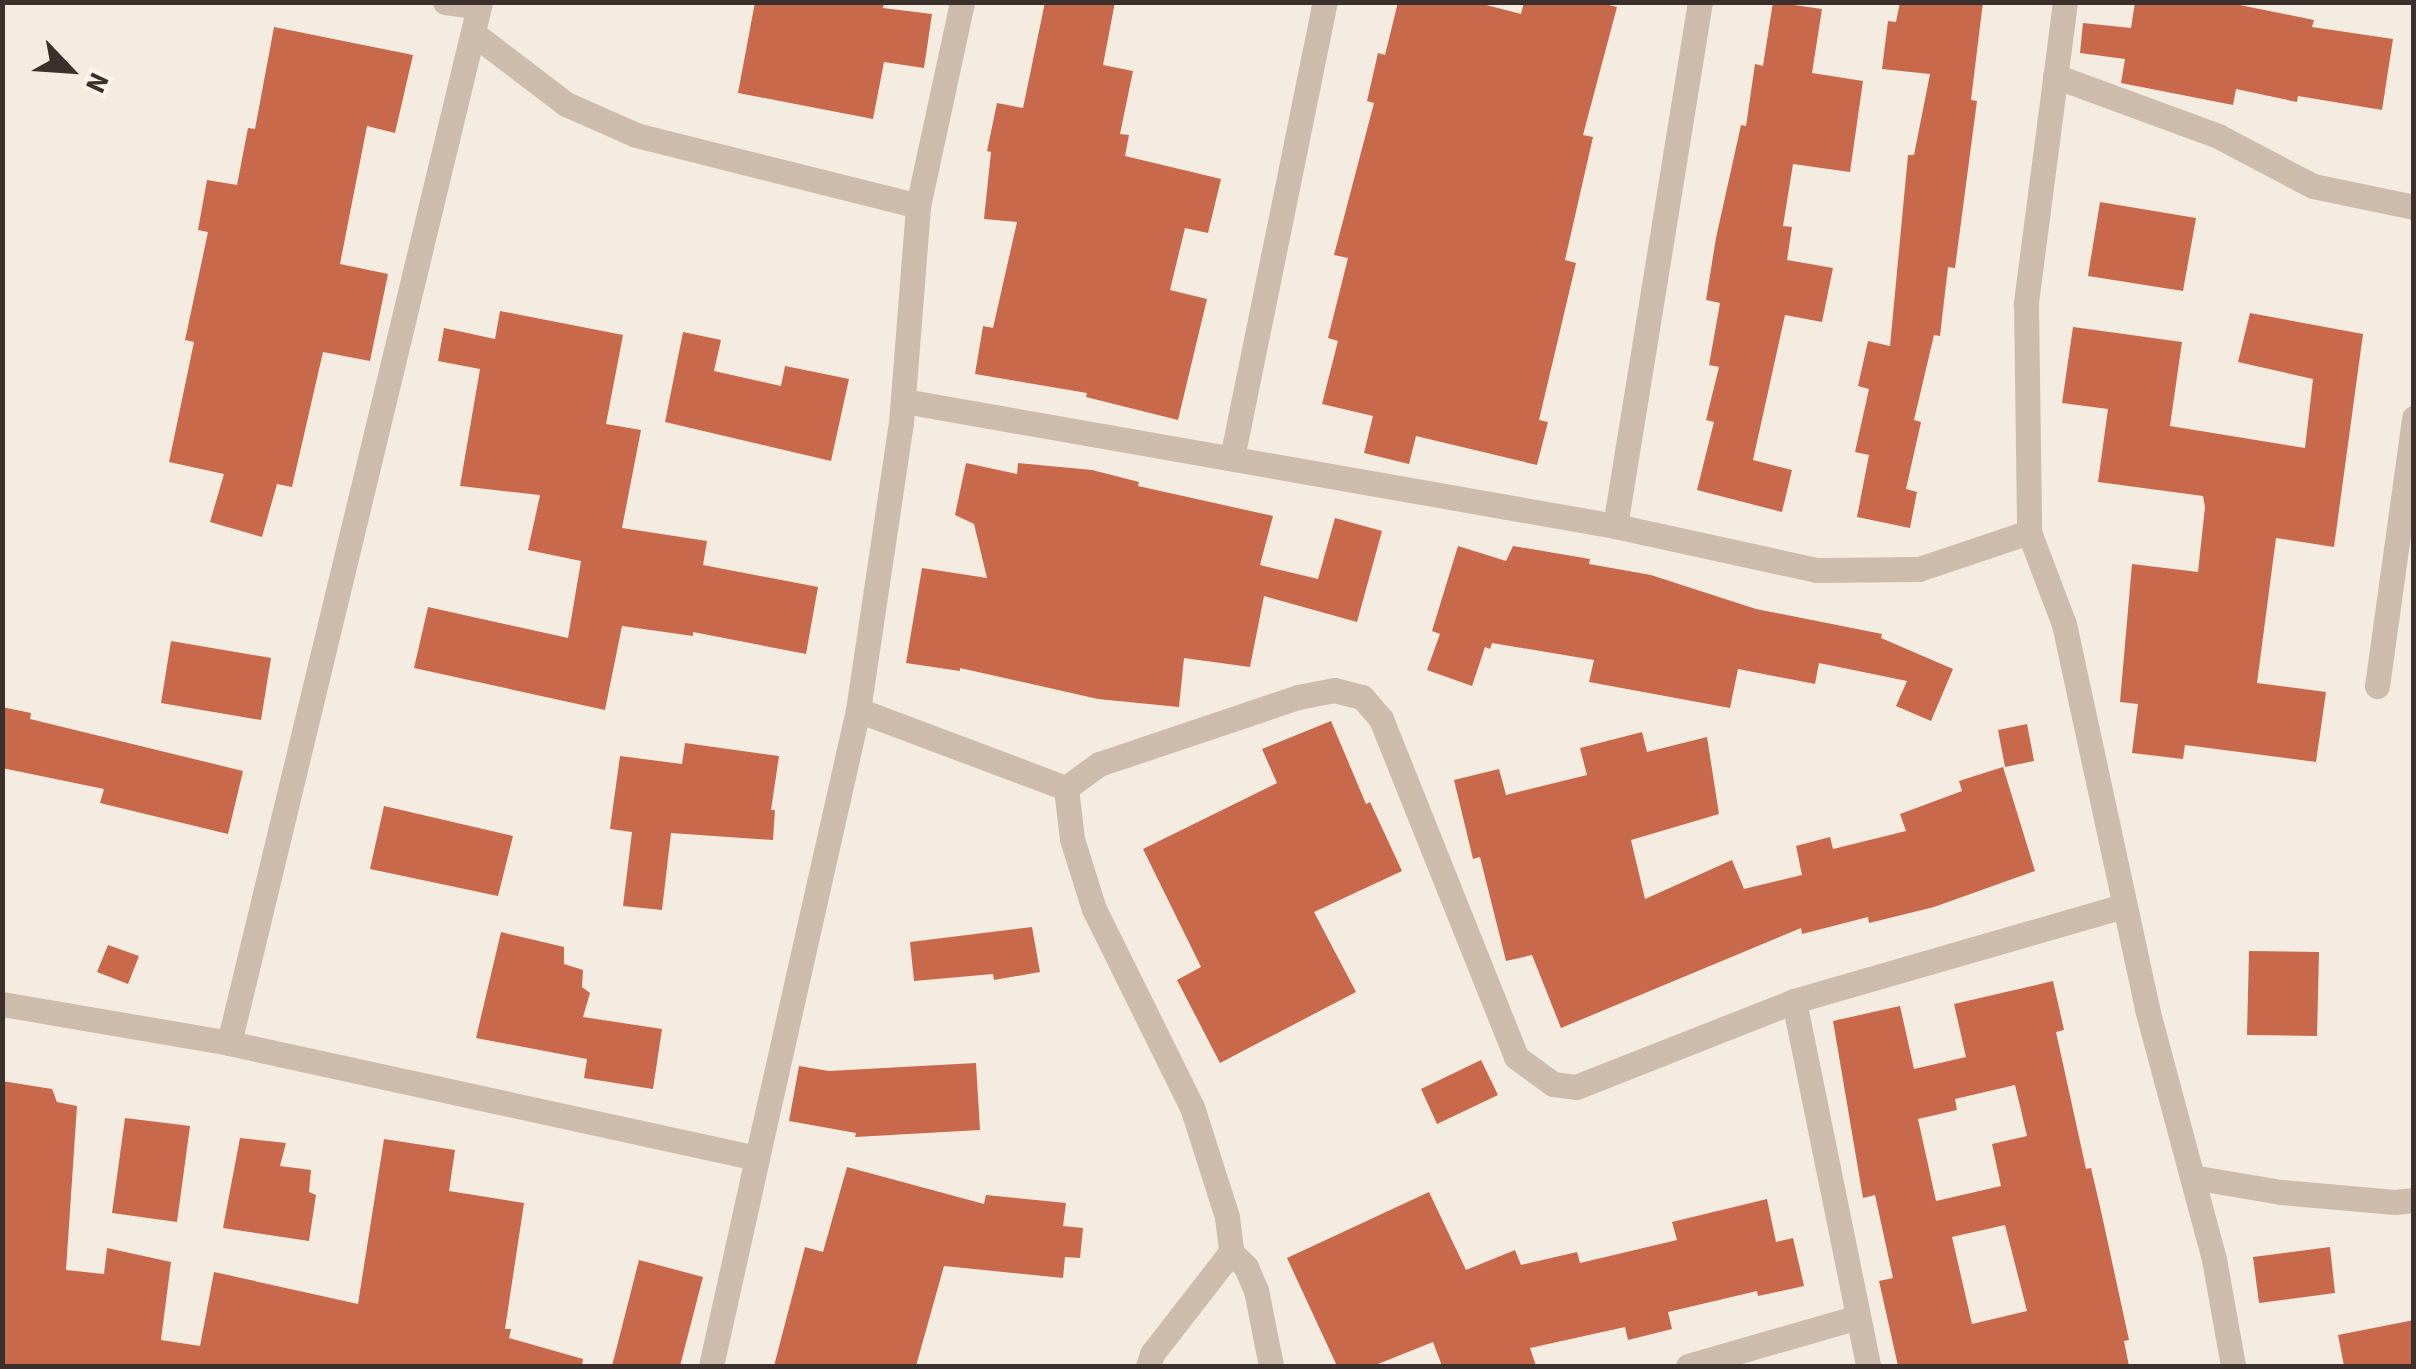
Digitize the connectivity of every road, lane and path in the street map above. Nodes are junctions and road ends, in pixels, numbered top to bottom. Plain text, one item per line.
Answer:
1 (445, 2) edge
2 (962, 2) edge
3 (1324, 2) edge
4 (1700, 2) edge
5 (2065, 2) edge
6 (480, 5) edge
7 (474, 34) junction
8 (2055, 76) junction
9 (918, 206) junction
10 (2414, 207) edge
11 (904, 401) junction
12 (2414, 418) edge
13 (1232, 458) junction
14 (1615, 526) junction
15 (2029, 532) junction
16 (2378, 686) dead end
17 (858, 710) junction
18 (1066, 788) junction
19 (2124, 906) junction
20 (1794, 1002) junction
21 (2, 1004) edge
22 (229, 1043) junction
23 (757, 1158) junction
24 (2192, 1177) junction
25 (2414, 1200) edge
26 (1231, 1252) junction
27 (1858, 1317) junction
28 (711, 1366) edge
29 (1148, 1366) edge
30 (1271, 1366) edge
31 (1688, 1366) edge
32 (1868, 1366) edge
33 (2233, 1366) edge

1 - 6 street
2 - 9 street
3 - 13 street
4 - 14 street
5 - 8 street
6 - 7 street
7 - 9 street
7 - 22 street
8 - 10 street
8 - 15 street
9 - 11 street
11 - 13 street
11 - 17 street
12 - 16 street
13 - 14 street
14 - 15 street
15 - 19 street
17 - 18 street
17 - 23 street
18 - 20 street
18 - 26 street
19 - 20 street
19 - 24 street
20 - 27 street
21 - 22 street
22 - 23 street
23 - 28 street
24 - 25 street
24 - 33 street
26 - 29 street
26 - 30 street
27 - 31 street
27 - 32 street

